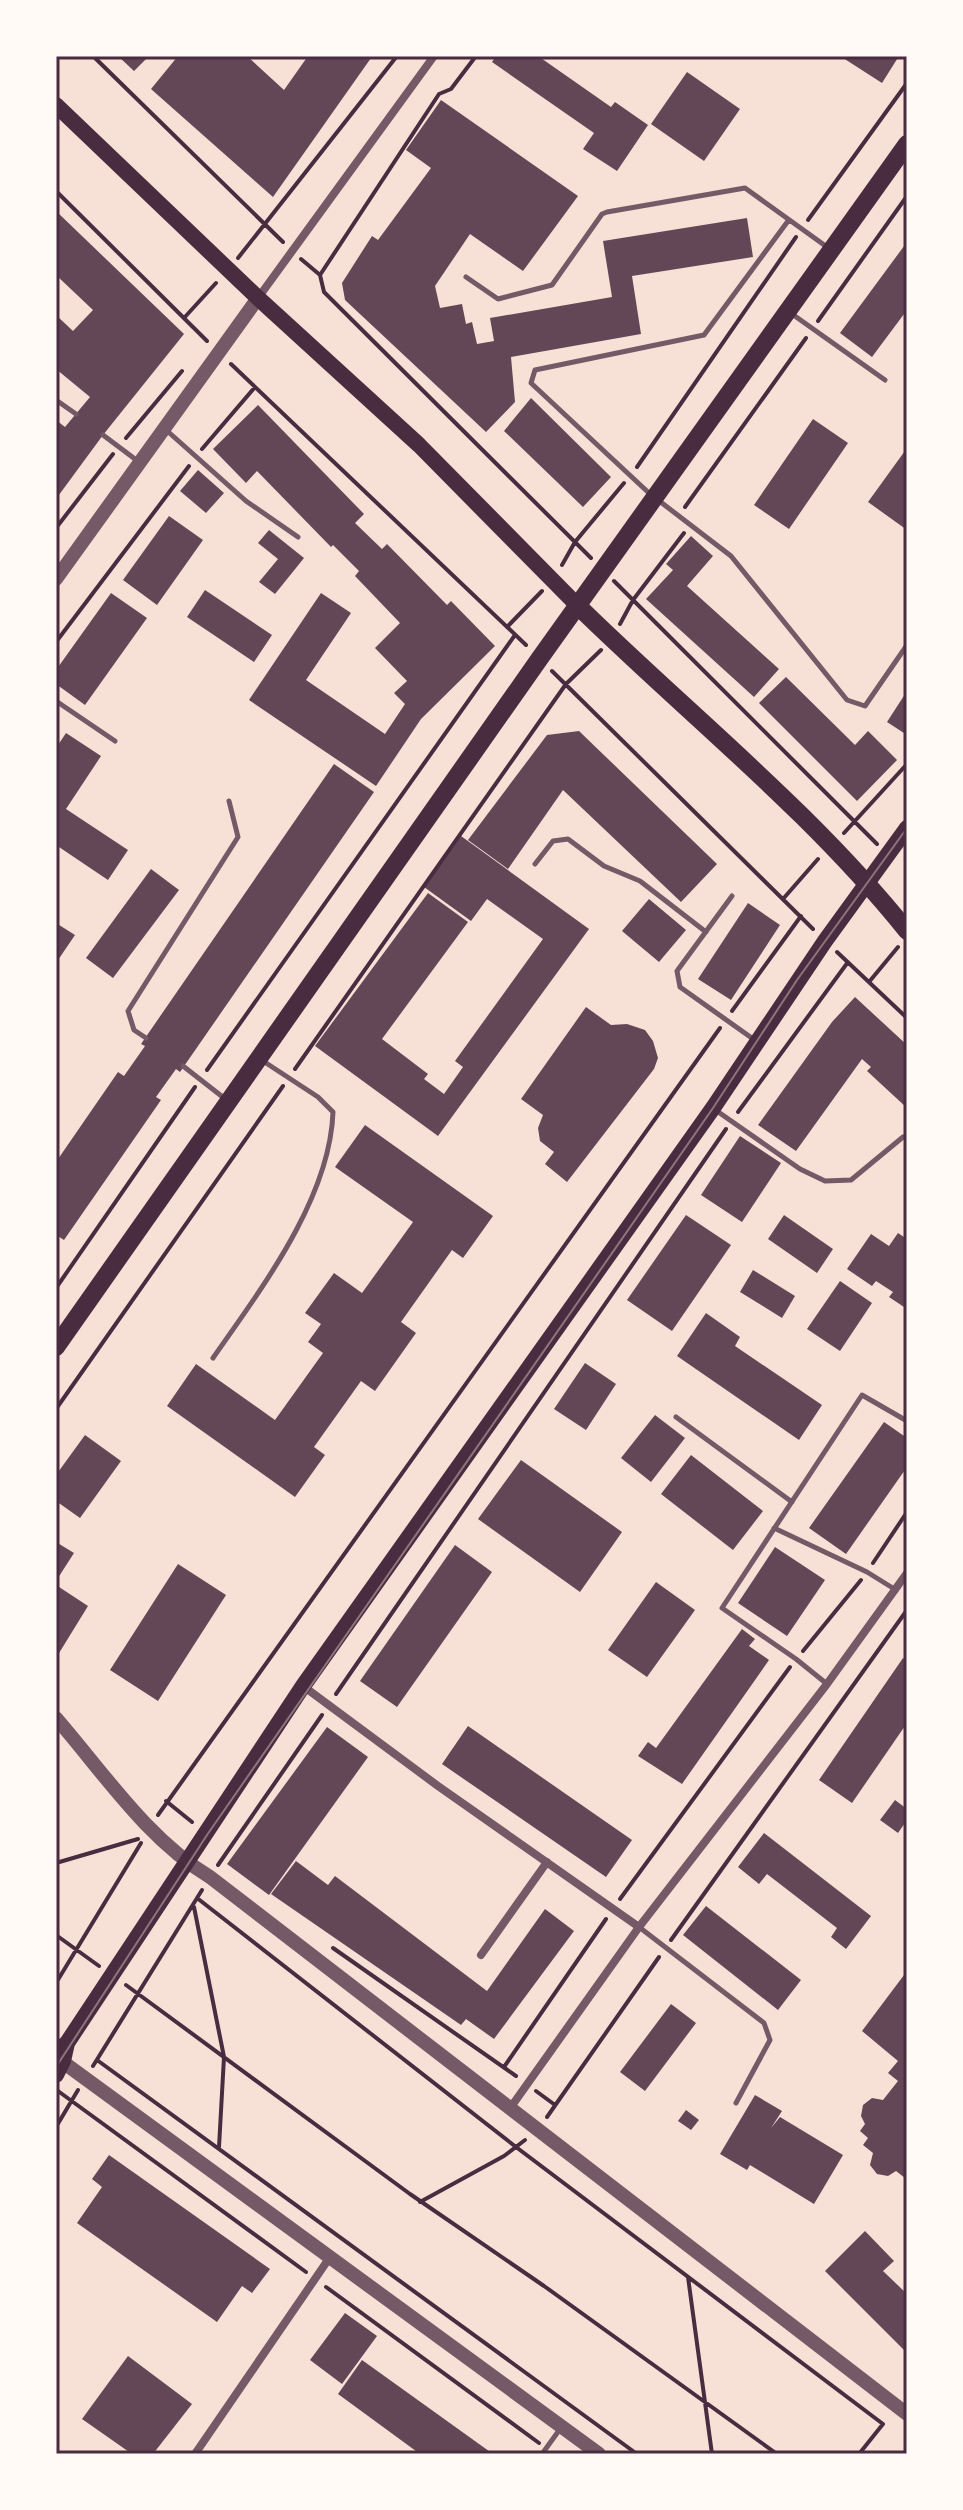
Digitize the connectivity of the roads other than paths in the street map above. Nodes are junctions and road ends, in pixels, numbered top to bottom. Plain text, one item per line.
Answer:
1 (434, 56) edge
2 (56, 105) edge
3 (907, 144) edge
4 (788, 221) junction
5 (831, 250) junction
6 (466, 277) dead end
7 (258, 298) junction
8 (788, 311) junction
9 (885, 380) dead end
10 (56, 400) edge
11 (76, 414) dead end
12 (164, 428) junction
13 (103, 435) dead end
14 (139, 463) junction
15 (654, 498) junction
16 (298, 537) dead end
17 (56, 579) edge
18 (578, 606) junction
19 (907, 645) edge
20 (56, 701) edge
21 (115, 741) dead end
22 (229, 801) dead end
23 (907, 828) edge
24 (535, 864) dead end
25 (867, 884) junction
26 (732, 896) dead end
27 (706, 932) junction
28 (907, 933) edge
29 (146, 1038) dead end
30 (757, 1042) junction
31 (258, 1058) junction
32 (183, 1066) dead end
33 (228, 1102) junction
34 (713, 1108) junction
35 (903, 1137) dead end
36 (56, 1347) edge
37 (213, 1358) dead end
38 (676, 1417) dead end
39 (907, 1421) edge
40 (792, 1502) junction
41 (774, 1528) junction
42 (907, 1573) edge
43 (896, 1590) junction
44 (827, 1684) junction
45 (303, 1686) junction
46 (56, 1718) edge
47 (547, 1862) junction
48 (187, 1863) junction
49 (639, 1927) junction
50 (481, 1955) dead end
51 (60, 2057) edge
52 (736, 2103) dead end
53 (511, 2107) junction
54 (330, 2257) junction
55 (902, 2410) edge
56 (561, 2426) junction
57 (195, 2454) edge
58 (542, 2454) edge
59 (599, 2454) edge

1 - 7 street
2 - 7 main road
3 - 5 main road
4 - 5 lane
4 - 6 lane
4 - 15 lane
5 - 8 main road
7 - 12 street
7 - 18 main road
8 - 9 lane
8 - 15 main road
10 - 11 lane
12 - 14 street
12 - 16 lane
13 - 14 lane
14 - 17 street
15 - 18 main road
15 - 19 lane
18 - 25 main road
18 - 31 main road
20 - 21 lane
22 - 29 lane
23 - 25 main road
24 - 27 lane
25 - 28 main road
25 - 30 main road
26 - 27 lane
27 - 30 lane
30 - 34 main road
31 - 33 main road
31 - 37 lane
32 - 33 lane
33 - 36 main road
34 - 35 lane
34 - 45 main road
38 - 40 lane
39 - 40 lane
40 - 41 lane
41 - 43 lane
41 - 44 lane
42 - 43 street
43 - 44 street
44 - 49 street
45 - 47 street
45 - 48 main road
46 - 48 street
47 - 49 street
47 - 50 street
48 - 51 main road
48 - 53 street
49 - 52 lane
49 - 53 street
51 - 54 street
53 - 55 street
54 - 56 street
54 - 57 street
56 - 58 lane
56 - 59 street

